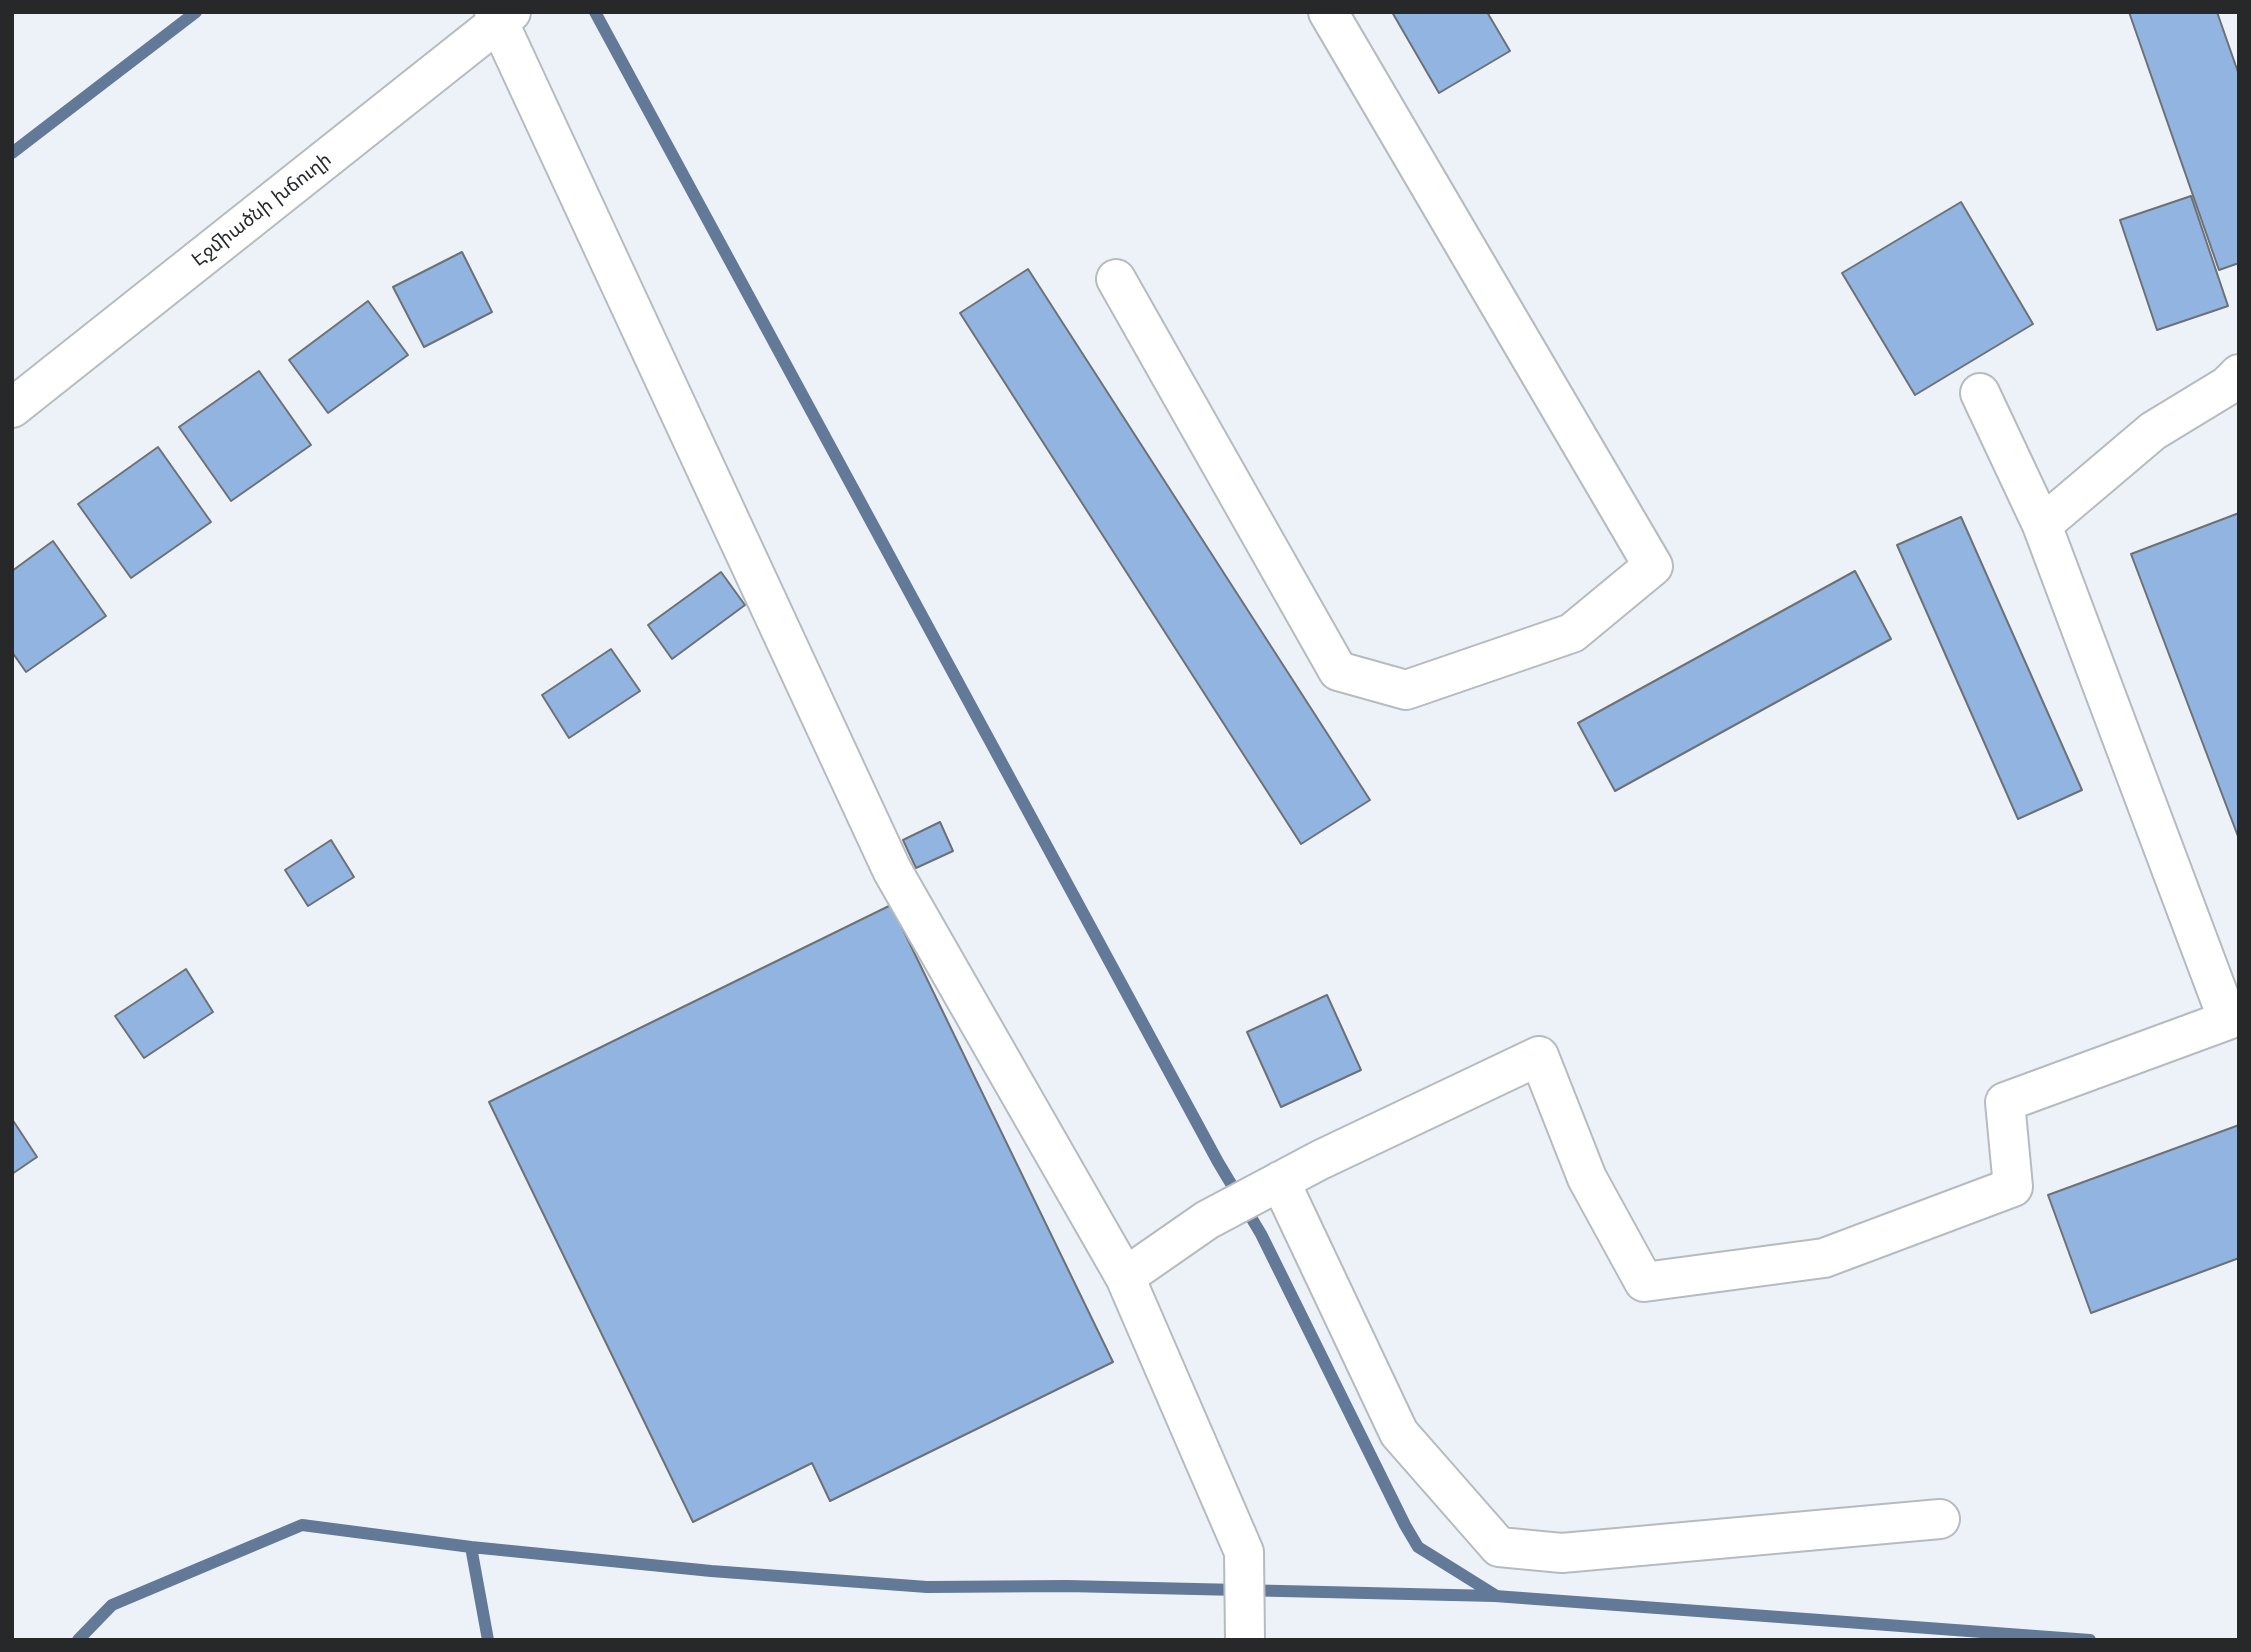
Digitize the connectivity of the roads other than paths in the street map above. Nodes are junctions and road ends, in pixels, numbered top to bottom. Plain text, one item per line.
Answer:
1 (1328, 12) edge
2 (501, 16) edge
3 (1116, 279) dead end
4 (2239, 374) edge
5 (1980, 393) dead end
6 (12, 408) edge
7 (2042, 525) junction
8 (1280, 1181) junction
9 (1125, 1277) junction
10 (1940, 1519) dead end
11 (1245, 1636) edge

1 - 3 main road
2 - 6 main road, Էջմիածնի խճուղի
2 - 9 main road
4 - 7 main road
5 - 7 main road
7 - 8 main road
8 - 9 main road
8 - 10 main road
9 - 11 main road

